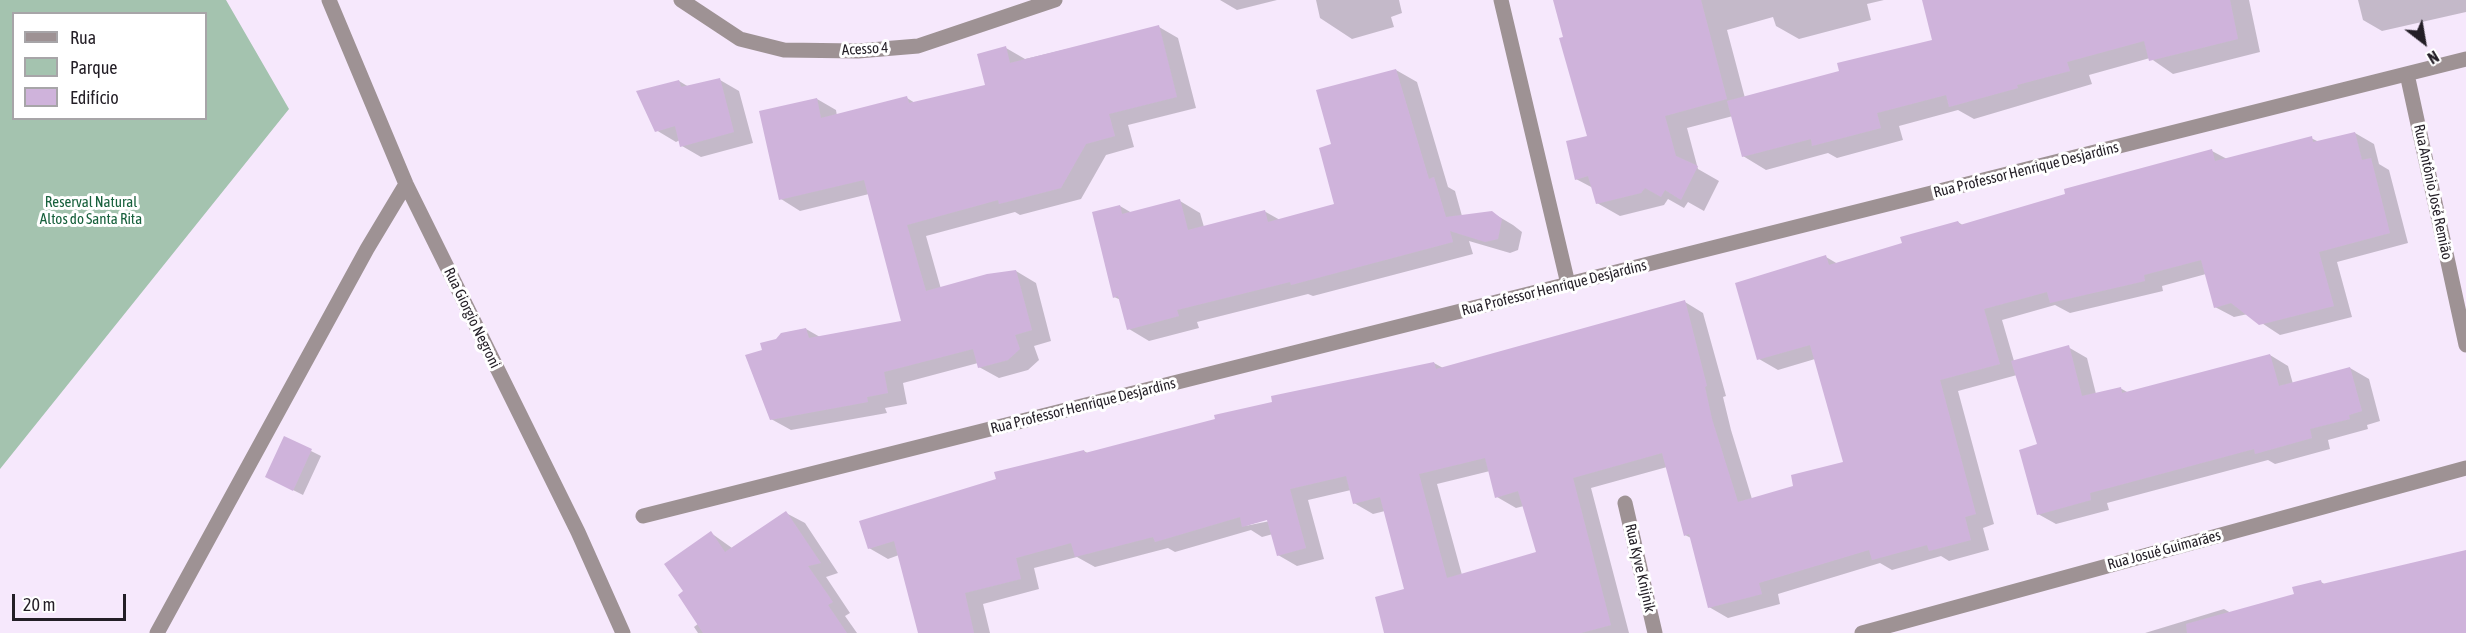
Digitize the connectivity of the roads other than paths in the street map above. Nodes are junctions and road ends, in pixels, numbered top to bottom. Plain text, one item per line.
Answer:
1 (329, 0) edge
2 (681, 0) edge
3 (1055, 0) edge
4 (1501, 0) edge
5 (2466, 59) edge
6 (2407, 74) junction
7 (406, 184) junction
8 (1568, 284) junction
9 (2466, 345) edge
10 (2466, 468) edge
11 (1625, 502) dead end
12 (643, 516) dead end
13 (157, 633) edge
14 (623, 633) edge
15 (1655, 633) edge
16 (1862, 633) edge

1 - 7 street, Rua Giorgio Negroni
2 - 3 street, Acesso 4
4 - 8 street
5 - 6 street, Rua Professor Henrique Desjardins
6 - 8 street, Rua Professor Henrique Desjardins
6 - 9 street, Rua Antônio José Remião
7 - 13 street
7 - 14 street, Rua Giorgio Negroni
8 - 12 street, Rua Professor Henrique Desjardins
10 - 16 street, Rua Josué Guimarães
11 - 15 street, Rua Kyve Knijnik

